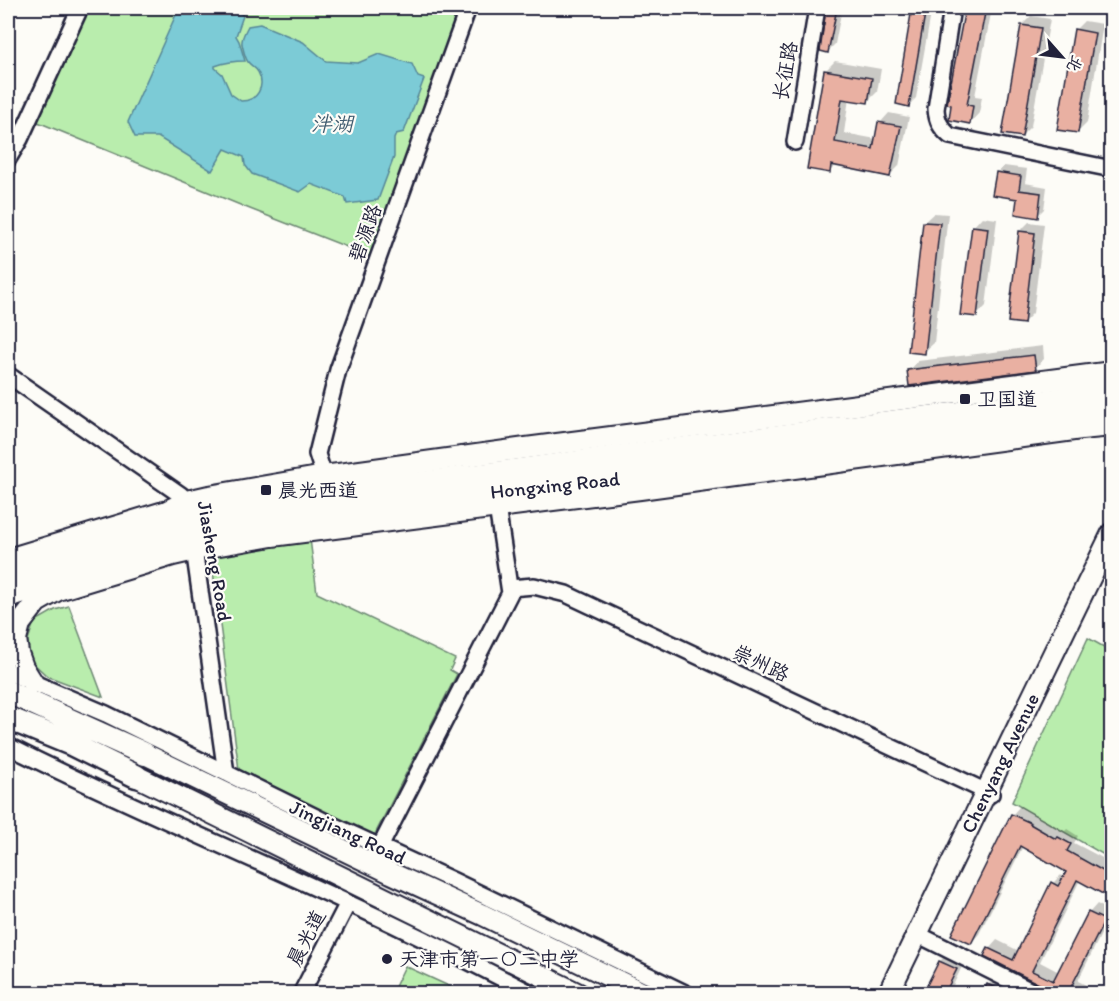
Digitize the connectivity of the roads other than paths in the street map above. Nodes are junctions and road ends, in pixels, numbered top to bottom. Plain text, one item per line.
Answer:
1 (80, 8) edge
2 (468, 8) edge
3 (817, 8) edge
4 (952, 8) edge
5 (795, 142) dead end
6 (8, 159) edge
7 (1112, 169) edge
8 (1112, 372) edge
9 (8, 375) edge
10 (1112, 392) edge
11 (1112, 413) edge
12 (1112, 426) edge
13 (324, 476) junction
14 (497, 507) junction
15 (191, 524) junction
16 (1112, 533) edge
17 (1112, 545) edge
18 (8, 559) edge
19 (8, 576) edge
20 (52, 583) junction
21 (510, 588) junction
22 (8, 596) edge
23 (9, 679) edge
24 (33, 682) junction
25 (8, 718) edge
26 (8, 746) edge
27 (145, 754) joint
28 (226, 773) junction
29 (136, 776) joint
30 (989, 793) junction
31 (380, 847) junction
32 (348, 903) junction
33 (923, 937) junction
34 (301, 993) edge
35 (532, 993) edge
36 (579, 993) edge
37 (645, 993) edge
38 (687, 993) edge
39 (888, 993) edge
40 (896, 993) edge
41 (1037, 993) edge

1 - 6 street
2 - 13 street, 碧源路
3 - 5 street, 长征路
4 - 7 street
8 - 13 main road
9 - 15 street, Jiasheng Road
10 - 15 highway, Hongxing Road
11 - 15 highway, Hongxing Road
12 - 14 main road
13 - 15 main road
14 - 15 main road
14 - 21 street
15 - 18 main road
15 - 20 highway, Hongxing Road
15 - 28 street, Jiasheng Road
16 - 30 main road, Chenyang Avenue
17 - 30 main road, Chenyang Avenue
19 - 20 highway, Hongxing Road
20 - 22 highway, Hongxing Road
20 - 24 main road
21 - 30 street, 崇州路
21 - 31 street
23 - 24 street, Jingjiang Road
23 - 27 highway, Jingjiang Road
24 - 28 street, Jingjiang Road
25 - 29 highway
26 - 32 street
27 - 37 main road, Jingjiang Road
28 - 31 street, Jingjiang Road
29 - 36 main road
30 - 33 main road, Chenyang Avenue
30 - 39 main road, Chenyang Avenue
31 - 38 street, Jingjiang Road
32 - 34 street, 晨光道
32 - 35 street
33 - 40 main road, Chenyang Avenue
33 - 41 street

